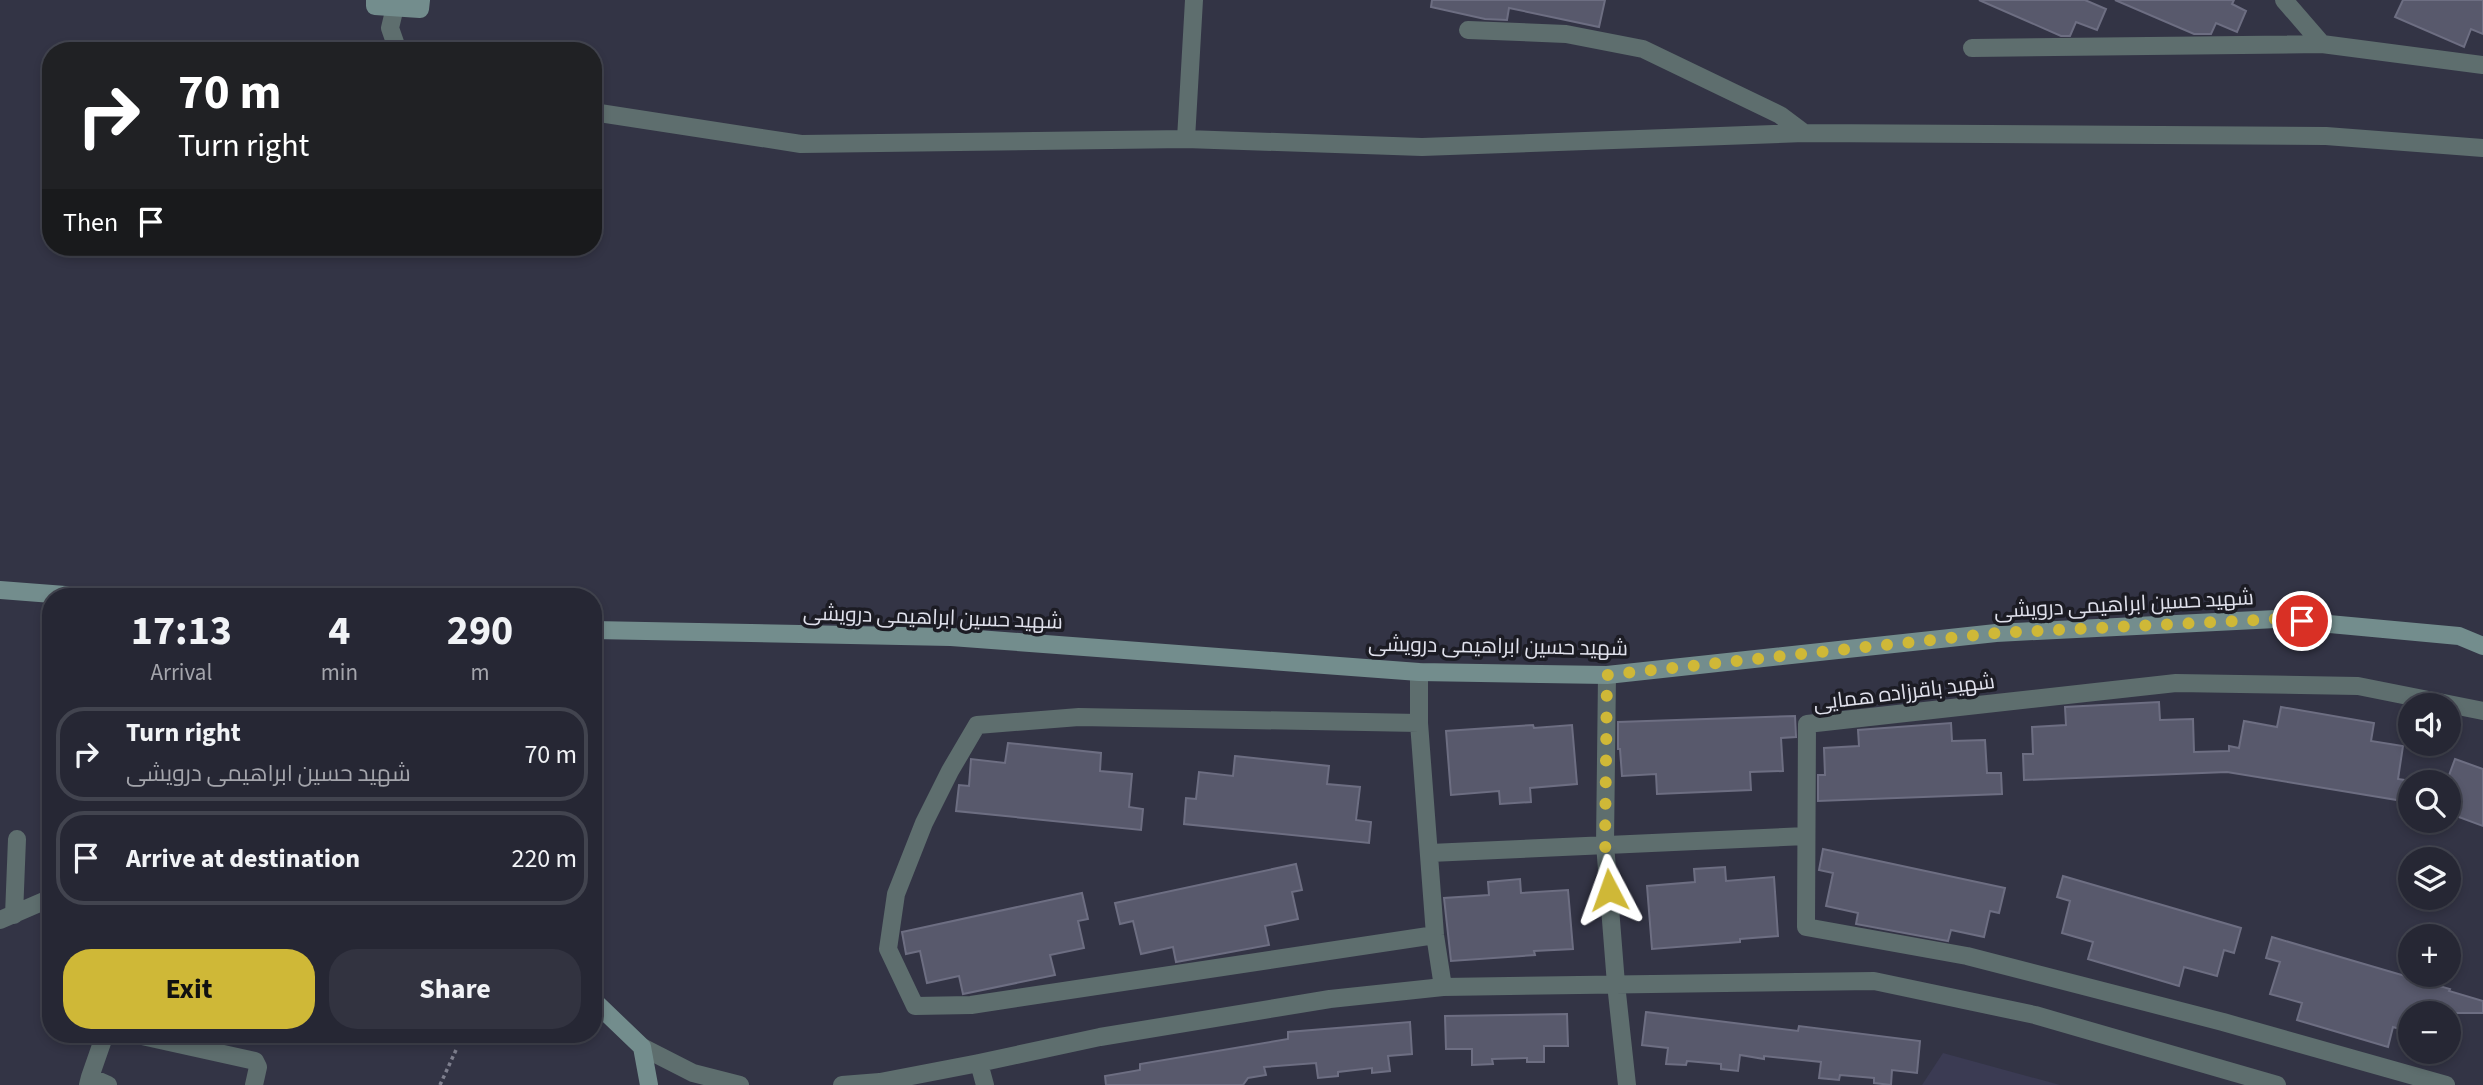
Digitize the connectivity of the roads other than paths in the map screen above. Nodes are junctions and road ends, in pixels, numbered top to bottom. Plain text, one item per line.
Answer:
1 (375, 0) edge
2 (421, 0) edge
3 (1194, 0) edge
4 (2284, 0) edge
5 (395, 7) junction
6 (1468, 30) dead end
7 (395, 42) edge
8 (2322, 44) junction
9 (1972, 48) dead end
10 (2483, 65) edge
11 (602, 113) edge
12 (1804, 132) junction
13 (1186, 139) junction
14 (2483, 148) edge
15 (0, 590) edge
16 (42, 593) edge
17 (602, 630) edge
18 (2483, 646) edge
19 (1419, 672) junction
20 (1607, 675) junction
21 (2483, 711) edge
22 (1419, 723) junction
23 (1806, 836) junction
24 (17, 838) dead end
25 (1605, 844) junction
26 (1430, 853) junction
27 (42, 902) edge
28 (7, 918) edge
29 (1436, 935) junction
30 (1616, 984) junction
31 (1443, 987) junction
32 (602, 1009) edge
33 (102, 1043) edge
34 (174, 1043) edge
35 (642, 1047) junction
36 (979, 1063) junction
37 (89, 1081) edge
38 (108, 1085) edge
39 (254, 1085) edge
40 (649, 1085) edge
41 (740, 1085) edge
42 (842, 1085) edge
43 (985, 1085) edge
44 (1628, 1085) edge
45 (2277, 1085) edge
46 (2446, 1085) edge

1 - 5 street
2 - 5 street
3 - 13 street
4 - 8 street
5 - 7 street
6 - 12 street
8 - 9 street
8 - 10 street
11 - 13 street
12 - 13 street
12 - 14 street
15 - 16 street
17 - 19 street, شهید حسین ابراهیمی درویشی
18 - 20 street, شهید حسین ابراهیمی درویشی
19 - 20 street, شهید حسین ابراهیمی درویشی
19 - 22 street
20 - 25 street
21 - 23 street, شهید باقرزاده همایی
22 - 26 street
22 - 29 street
23 - 25 street
23 - 46 street, شهید باقرزاده همایی
24 - 28 street
25 - 26 street
25 - 30 street
26 - 29 street
27 - 28 street
29 - 31 street
30 - 31 street
30 - 44 street
30 - 45 street
31 - 36 street
32 - 35 street
33 - 37 street
34 - 39 street
35 - 40 street
35 - 41 street
36 - 42 street
36 - 43 street
37 - 38 street

